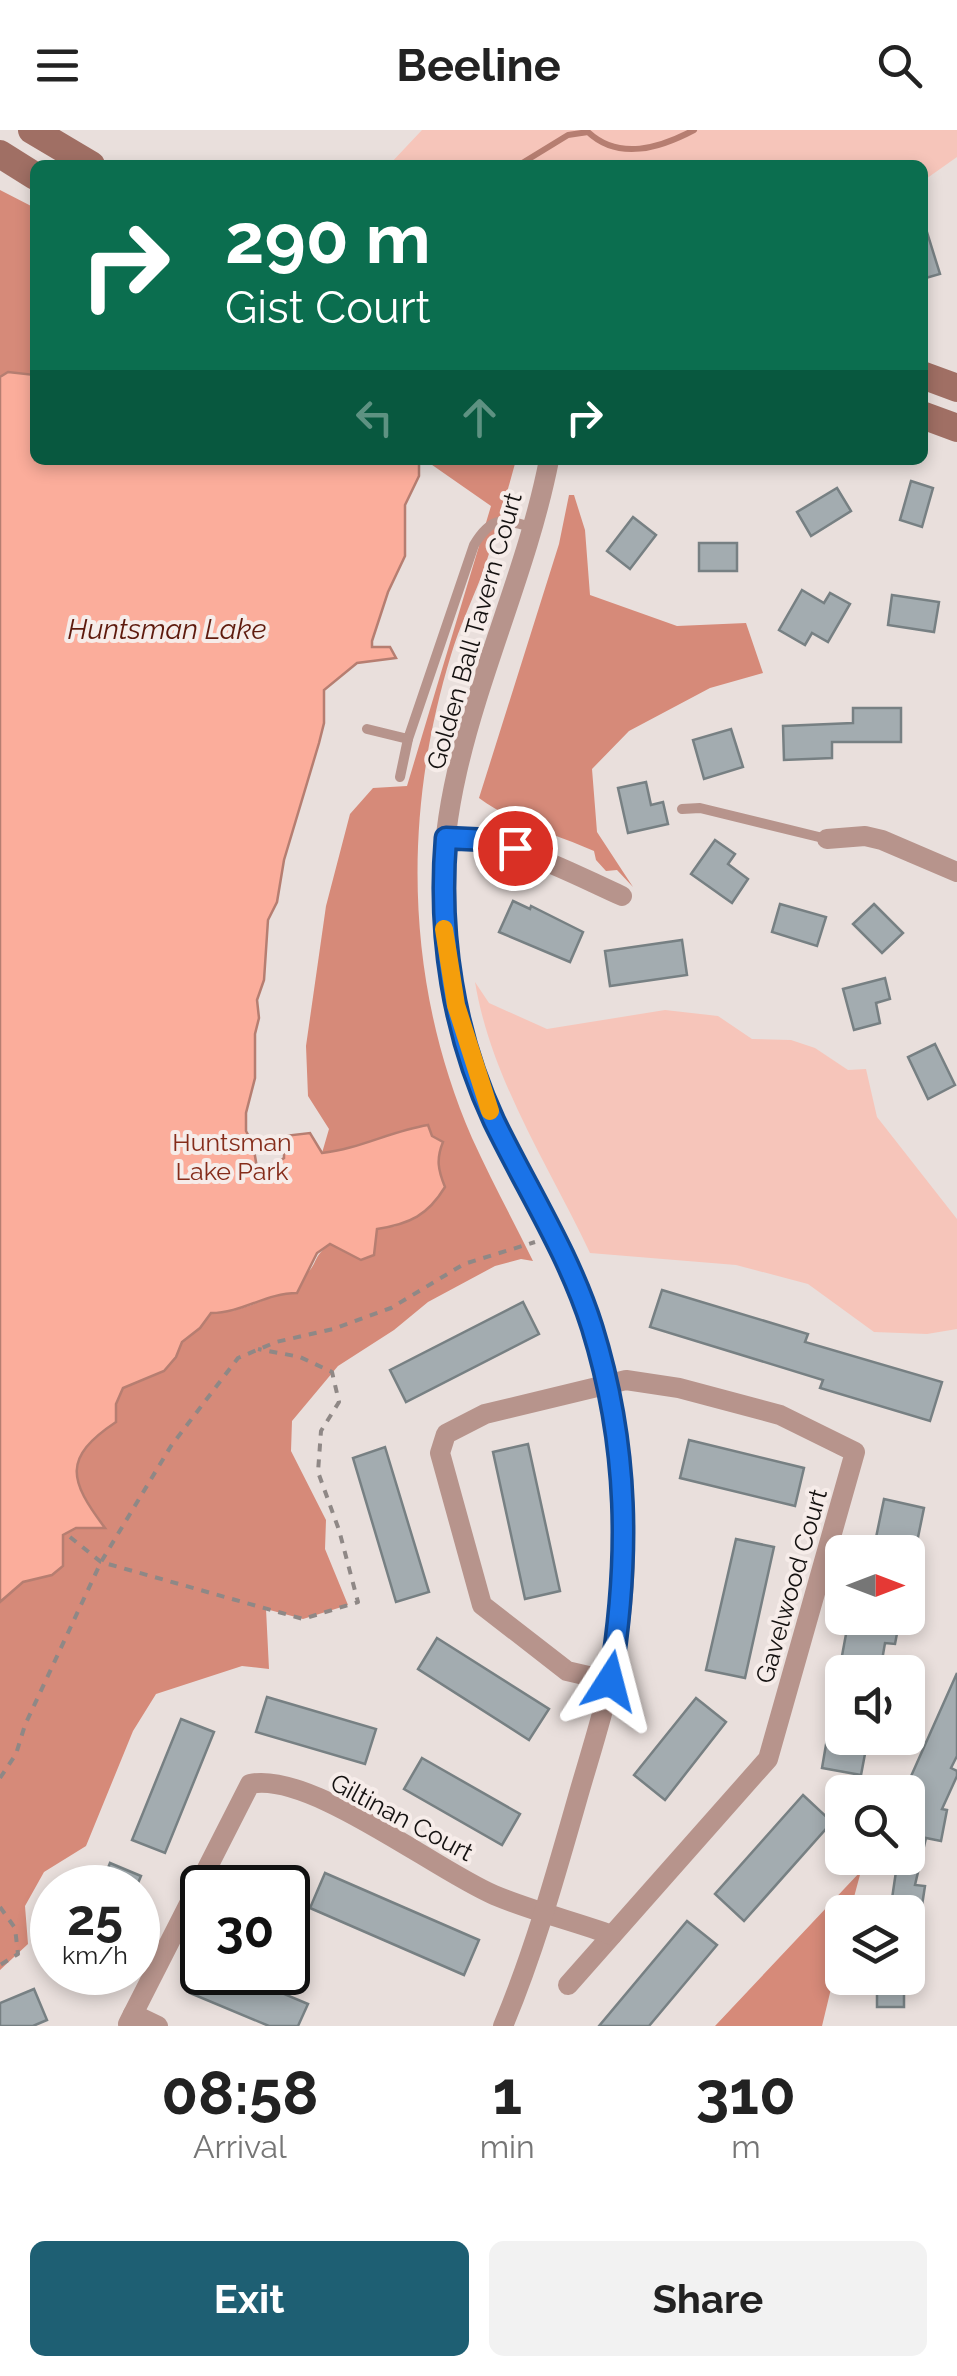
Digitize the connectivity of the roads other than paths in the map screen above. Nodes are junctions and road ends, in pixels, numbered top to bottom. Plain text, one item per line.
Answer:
1 (32, 130) edge
2 (0, 154) edge
3 (83, 160) edge
4 (30, 173) edge
5 (928, 378) edge
6 (957, 388) edge
7 (928, 417) edge
8 (957, 428) edge
9 (547, 465) edge
10 (531, 528) junction
11 (368, 728) dead end
12 (408, 738) junction
13 (400, 777) dead end
14 (682, 810) dead end
15 (446, 838) junction
16 (827, 838) joint
17 (957, 872) edge
18 (622, 896) dead end
19 (608, 1384) junction
20 (610, 1681) junction
21 (546, 1912) junction
22 (612, 1935) junction
23 (568, 1985) dead end
24 (130, 2020) edge
25 (158, 2026) edge
26 (504, 2026) edge

1 - 3 street
2 - 4 street
5 - 6 street
7 - 8 street
9 - 10 street, Golden Ball Tavern Court
10 - 12 lane
10 - 15 street, Golden Ball Tavern Court
11 - 12 lane
12 - 13 lane
14 - 16 lane
15 - 18 street
15 - 19 street, Golden Ball Tavern Court
16 - 17 street
19 - 20 street, Golden Ball Tavern Court
19 - 20 street
19 - 22 street, Gavelwood Court
20 - 21 street, Golden Ball Tavern Court
21 - 22 street
21 - 24 street, Giltinan Court
21 - 26 street, Golden Ball Tavern Court
22 - 23 street, Gavelwood Court
24 - 25 street, Giltinan Court

